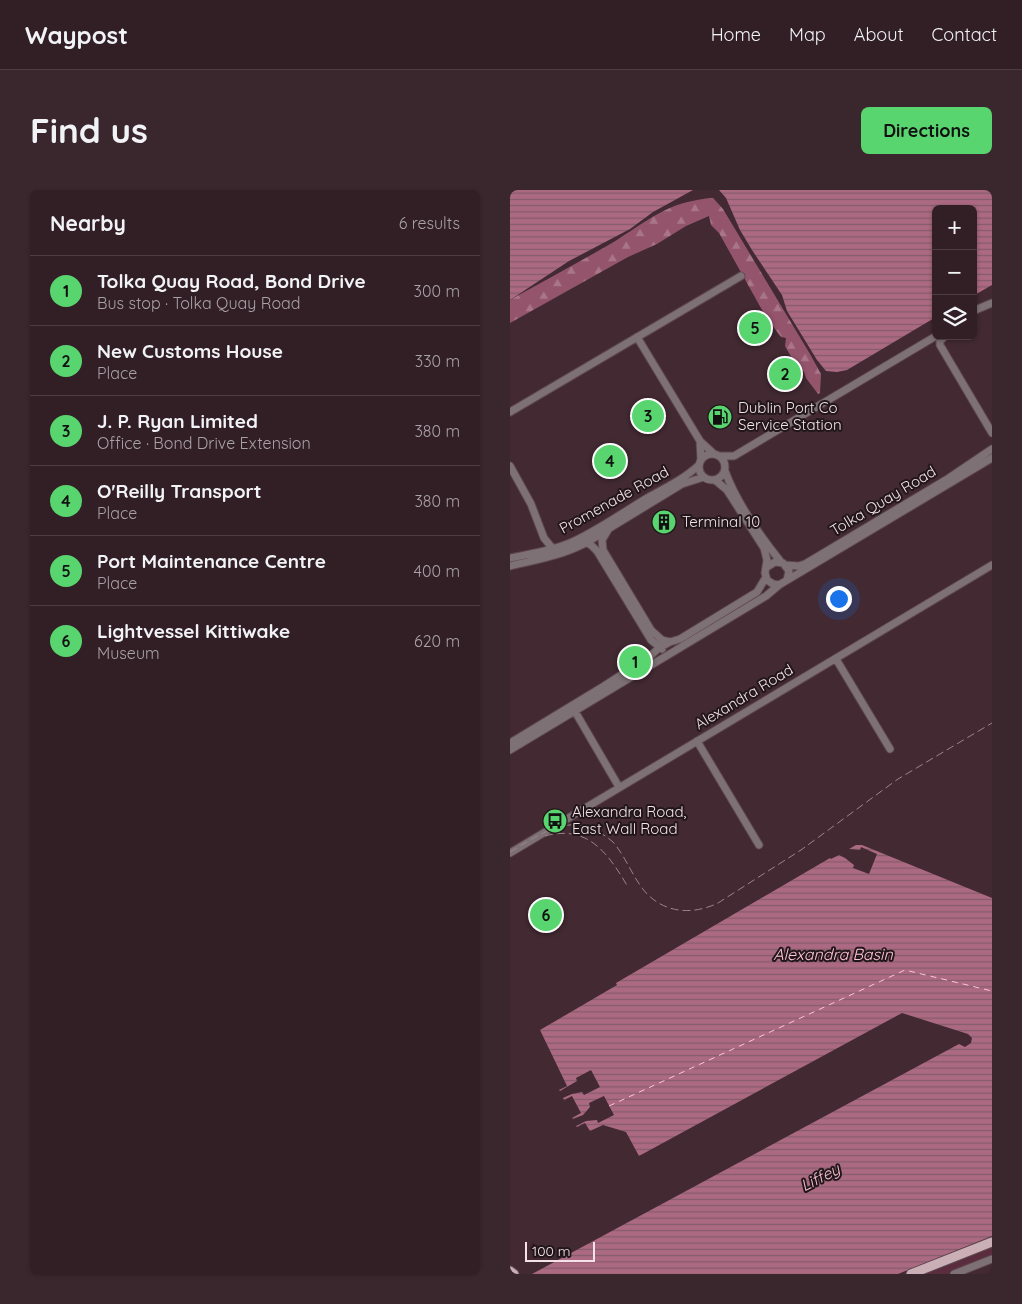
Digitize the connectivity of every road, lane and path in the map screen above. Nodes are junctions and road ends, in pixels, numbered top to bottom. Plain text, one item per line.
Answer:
1 (742, 276) dead end
2 (992, 303) edge
3 (977, 309) edge
4 (637, 337) junction
5 (932, 338) edge
6 (941, 340) edge
7 (510, 412) edge
8 (992, 433) edge
9 (700, 442) junction
10 (992, 449) edge
11 (717, 455) junction
12 (992, 458) edge
13 (700, 462) junction
14 (510, 466) edge
15 (725, 471) junction
16 (704, 478) junction
17 (715, 480) junction
18 (609, 528) junction
19 (544, 538) junction
20 (587, 544) junction
21 (553, 549) junction
22 (530, 554) junction
23 (510, 558) edge
24 (783, 563) junction
25 (992, 565) edge
26 (510, 566) edge
27 (767, 567) junction
28 (766, 577) junction
29 (787, 580) junction
30 (780, 585) junction
31 (651, 640) junction
32 (670, 642) junction
33 (659, 648) junction
34 (673, 651) junction
35 (836, 659) junction
36 (640, 662) junction
37 (632, 672) junction
38 (573, 709) junction
39 (697, 741) junction
40 (510, 743) edge
41 (890, 749) dead end
42 (510, 750) edge
43 (620, 788) junction
44 (759, 845) dead end
45 (510, 853) edge
46 (992, 1242) edge
47 (992, 1259) edge
48 (510, 1271) edge
49 (514, 1274) edge
50 (911, 1274) edge
51 (954, 1274) edge

1 - 4 street
2 - 3 street
4 - 7 street
4 - 9 street
5 - 11 street
6 - 8 street
9 - 11 street
9 - 13 street
10 - 24 street, Tolka Quay Road
11 - 13 street
11 - 15 street
12 - 29 street, Tolka Quay Road
13 - 16 street
13 - 21 street, Promenade Road
14 - 19 street
15 - 17 street
15 - 24 street
16 - 17 street
16 - 18 street, Promenade Road
17 - 27 street
18 - 20 street, Promenade Road
18 - 32 street
19 - 21 street
19 - 22 street
20 - 26 street, Promenade Road
20 - 31 street
21 - 22 street, Promenade Road
22 - 23 street, Promenade Road
24 - 27 street
24 - 29 street
25 - 35 street, Alexandra Road
27 - 28 street
28 - 30 street
28 - 32 street
29 - 30 street
30 - 34 street
31 - 33 street
31 - 36 street
32 - 33 street
33 - 34 street
33 - 36 street
34 - 37 street
35 - 39 street, Alexandra Road
35 - 41 street
36 - 37 street
37 - 38 street
38 - 40 street
38 - 42 street
38 - 43 street
39 - 43 street, Alexandra Road
39 - 44 street
43 - 45 street, Alexandra Road
46 - 50 main road
47 - 51 street
48 - 49 main road

